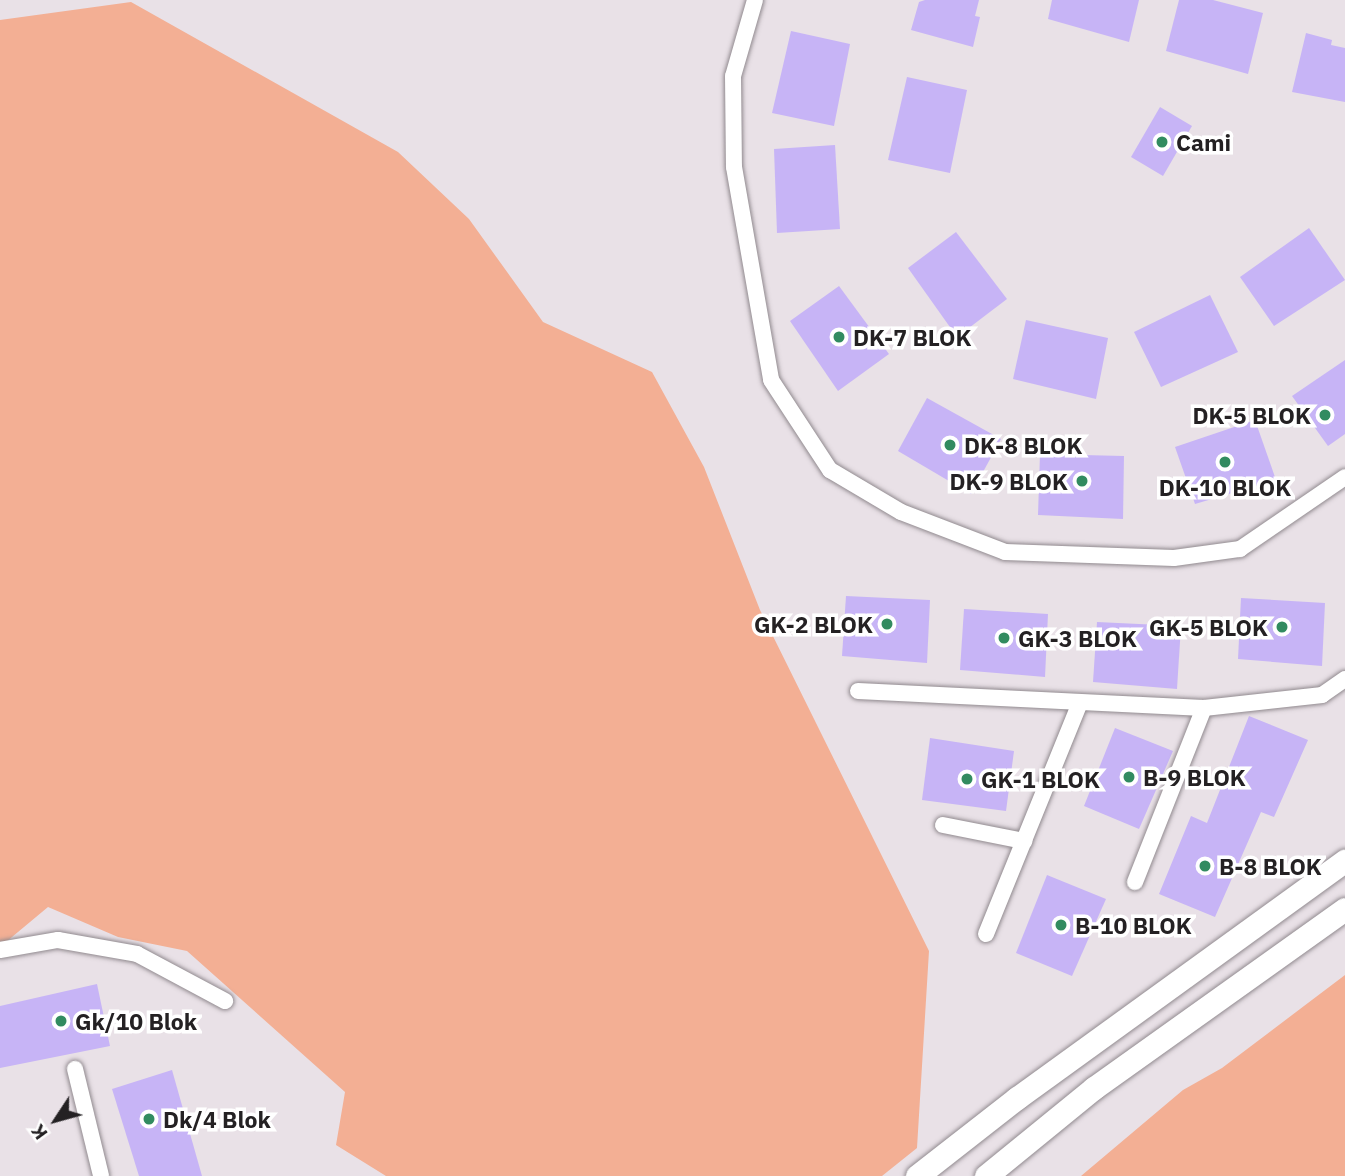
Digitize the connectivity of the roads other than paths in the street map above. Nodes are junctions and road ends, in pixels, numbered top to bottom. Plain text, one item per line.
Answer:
1 (755, 0) edge
2 (1345, 477) edge
3 (1345, 679) edge
4 (858, 691) dead end
5 (1079, 705) junction
6 (1204, 708) junction
7 (943, 825) dead end
8 (1024, 841) junction
9 (1345, 861) edge
10 (1135, 882) dead end
11 (1345, 909) edge
12 (986, 933) dead end
13 (0, 950) edge
14 (225, 1001) dead end
15 (75, 1069) dead end
16 (101, 1176) edge
17 (918, 1176) edge
18 (986, 1176) edge

1 - 2 street
3 - 6 street
4 - 5 street
5 - 6 street
5 - 8 street
6 - 10 street
7 - 8 street
8 - 12 street
9 - 17 street
11 - 18 street
13 - 14 street
15 - 16 street

